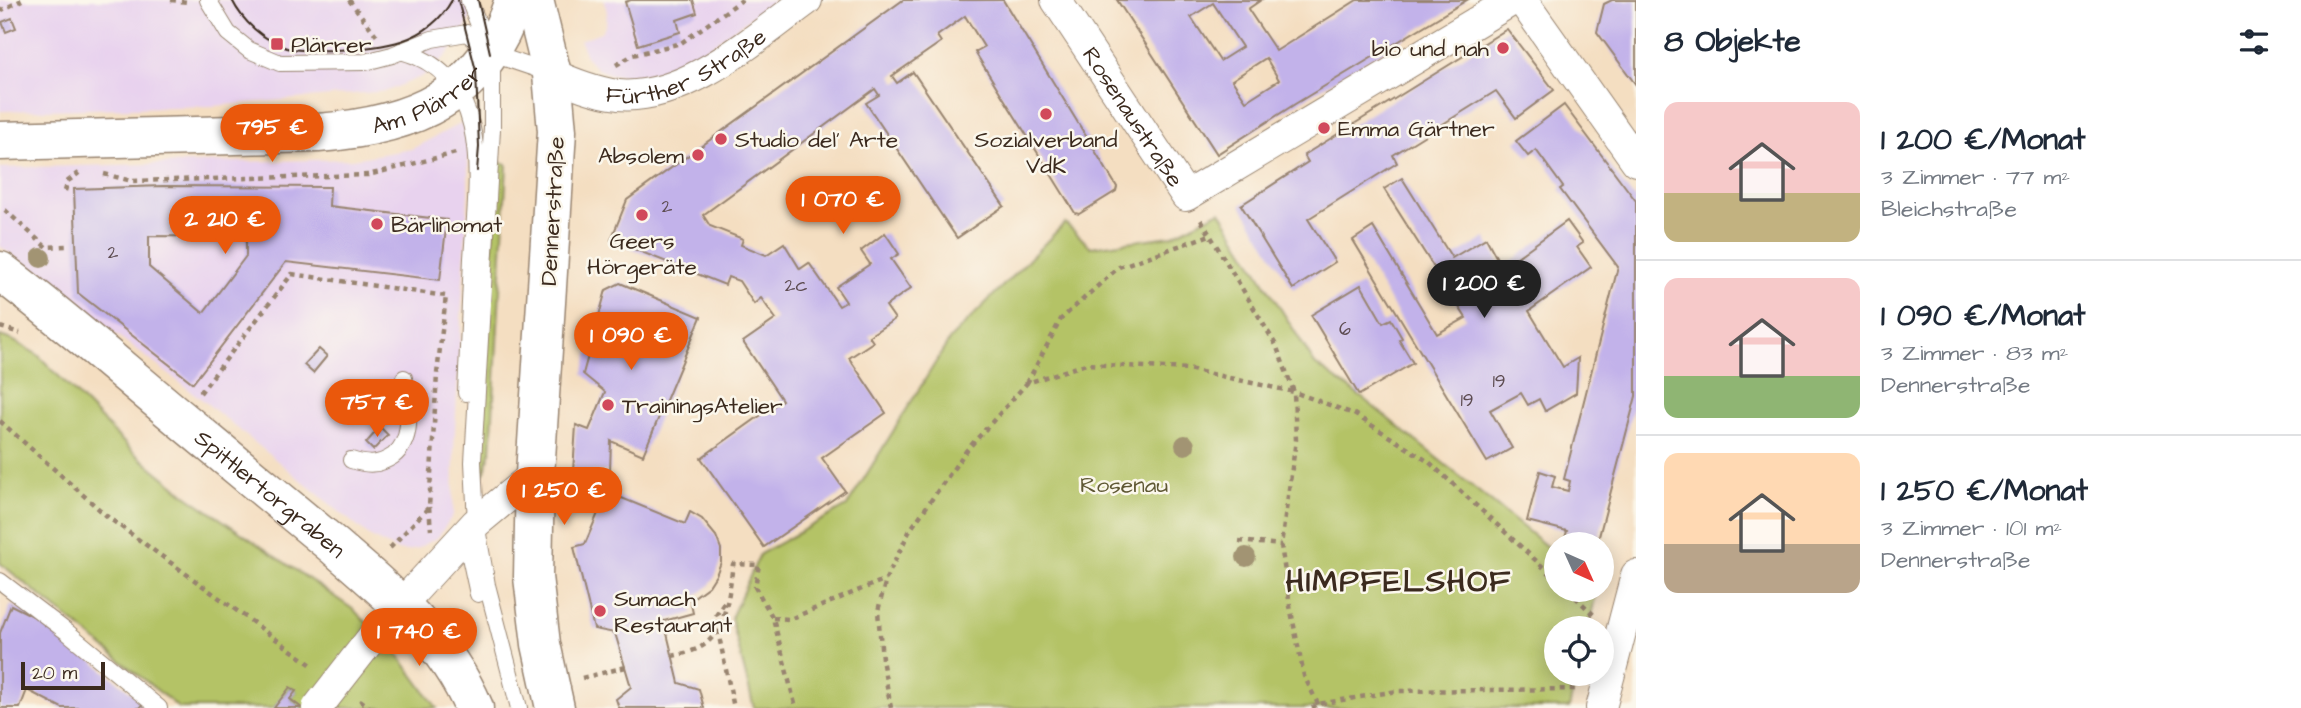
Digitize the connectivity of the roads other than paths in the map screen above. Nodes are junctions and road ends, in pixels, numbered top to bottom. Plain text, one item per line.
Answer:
1 (208, 0) edge
2 (469, 0) edge
3 (514, 0) edge
4 (534, 0) edge
5 (807, 0) edge
6 (1056, 0) edge
7 (1513, 0) edge
8 (1522, 0) edge
9 (401, 51) junction
10 (490, 53) junction
11 (552, 74) junction
12 (457, 89) junction
13 (0, 141) edge
14 (1636, 161) edge
15 (0, 271) edge
16 (404, 379) dead end
17 (351, 460) dead end
18 (535, 474) junction
19 (471, 529) junction
20 (1636, 575) edge
21 (0, 581) edge
22 (389, 617) junction
23 (565, 694) edge
24 (1604, 698) edge
25 (159, 708) edge
26 (317, 708) edge
27 (474, 708) edge
28 (508, 708) edge
29 (519, 708) edge

1 - 9 lane
2 - 10 lane
3 - 10 main road, Am Plärrer
4 - 11 main road
5 - 11 street, Fürther Straße
6 - 7 street, Rosenaustraße
8 - 14 street
9 - 10 lane
9 - 12 lane
10 - 11 lane
10 - 12 main road, Am Plärrer
10 - 19 lane
11 - 18 main road, Dennerstraße
12 - 13 main road, Am Plärrer
12 - 19 lane
15 - 22 main road, Spittlertorgraben
16 - 17 lane
18 - 19 street
18 - 23 main road, Dennerstraße
19 - 22 street
19 - 28 lane
19 - 29 lane
20 - 24 street
21 - 25 lane
22 - 26 street, bridge
22 - 27 main road, Spittlertorgraben

